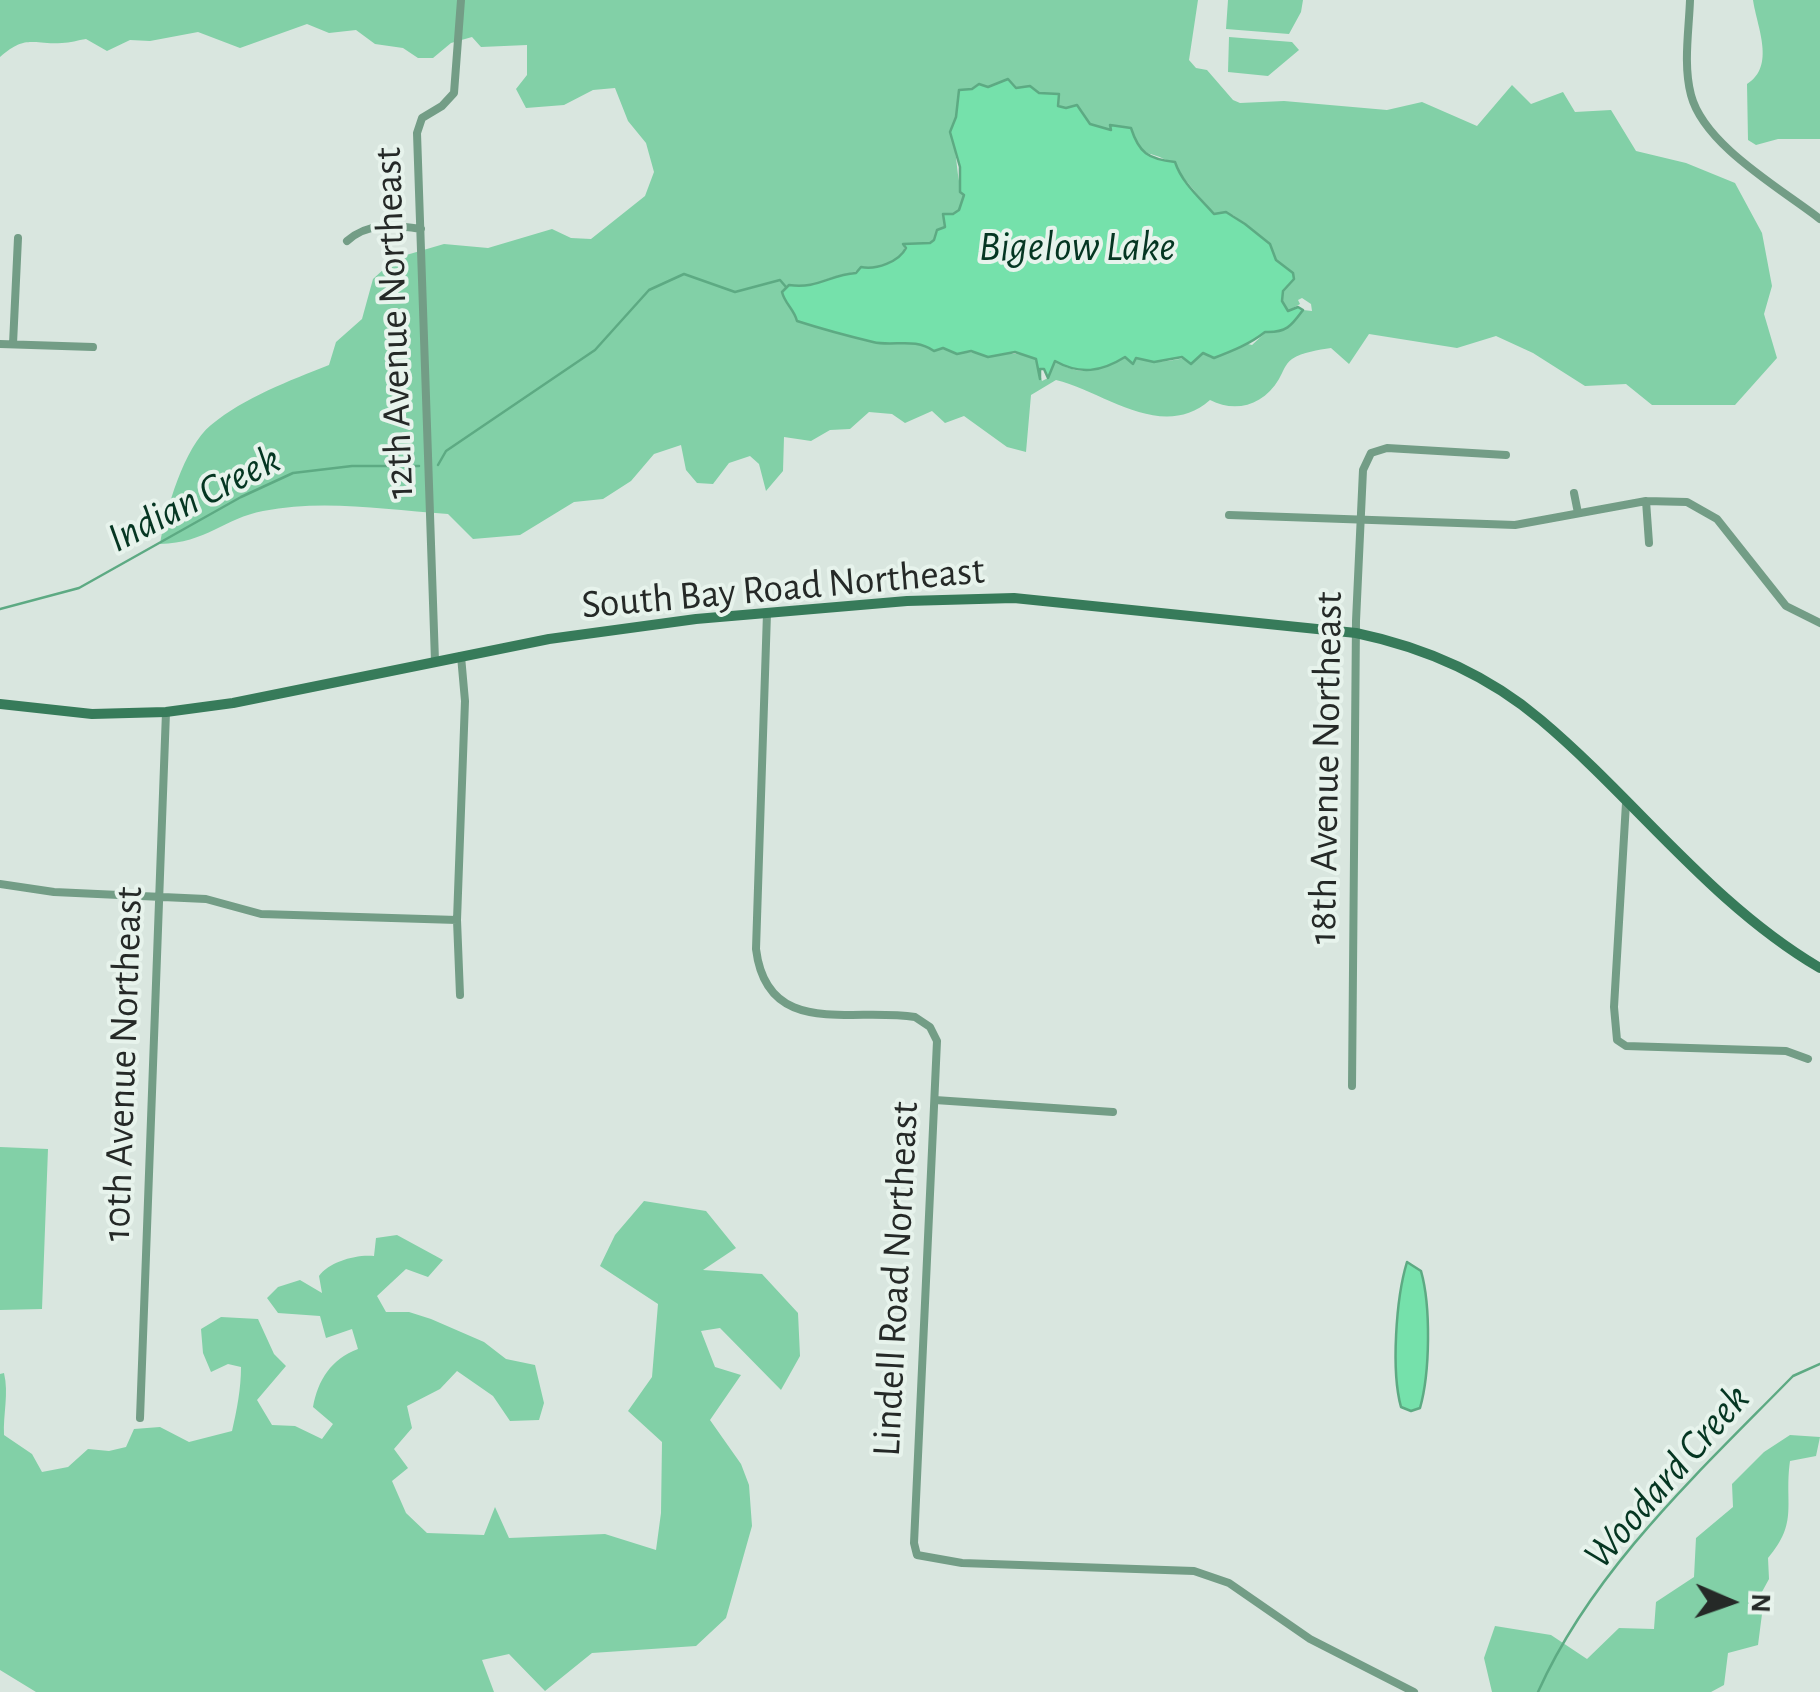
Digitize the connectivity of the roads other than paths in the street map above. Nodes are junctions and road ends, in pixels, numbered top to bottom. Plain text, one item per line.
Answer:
1 (462, 0) edge
2 (1690, 0) edge
3 (1820, 219) edge
4 (421, 229) junction
5 (18, 238) dead end
6 (346, 241) dead end
7 (0, 344) edge
8 (13, 344) junction
9 (93, 347) dead end
10 (1506, 455) dead end
11 (1574, 493) dead end
12 (1646, 501) junction
13 (1578, 513) junction
14 (1229, 515) dead end
15 (1361, 520) junction
16 (1649, 543) dead end
17 (767, 613) junction
18 (1820, 623) edge
19 (1356, 633) junction
20 (460, 656) junction
21 (435, 662) junction
22 (0, 704) edge
23 (166, 712) junction
24 (1626, 803) junction
25 (0, 884) edge
26 (159, 896) junction
27 (456, 920) junction
28 (1820, 968) edge
29 (460, 995) dead end
30 (1808, 1058) dead end
31 (1352, 1086) dead end
32 (934, 1100) junction
33 (1114, 1112) dead end
34 (140, 1418) dead end
35 (1414, 1692) edge

1 - 4 street, 12th Avenue Northeast
2 - 3 street
4 - 6 street
4 - 21 street, 12th Avenue Northeast
5 - 8 street
7 - 8 street
8 - 9 street
10 - 15 street, 18th Avenue Northeast
11 - 13 street
12 - 13 street
12 - 16 street
12 - 18 street
13 - 15 street
14 - 15 street
15 - 19 street, 18th Avenue Northeast
17 - 19 street, South Bay Road Northeast
17 - 20 street, South Bay Road Northeast
17 - 32 street, Lindell Road Northeast
19 - 24 street, South Bay Road Northeast
19 - 31 street, 18th Avenue Northeast
20 - 21 street, South Bay Road Northeast
20 - 27 street
21 - 23 street, South Bay Road Northeast
22 - 23 street, South Bay Road Northeast
23 - 26 street, 10th Avenue Northeast
24 - 28 street, South Bay Road Northeast
24 - 30 street
25 - 26 street
26 - 27 street
26 - 34 street, 10th Avenue Northeast
27 - 29 street
32 - 33 street
32 - 35 street, Lindell Road Northeast

